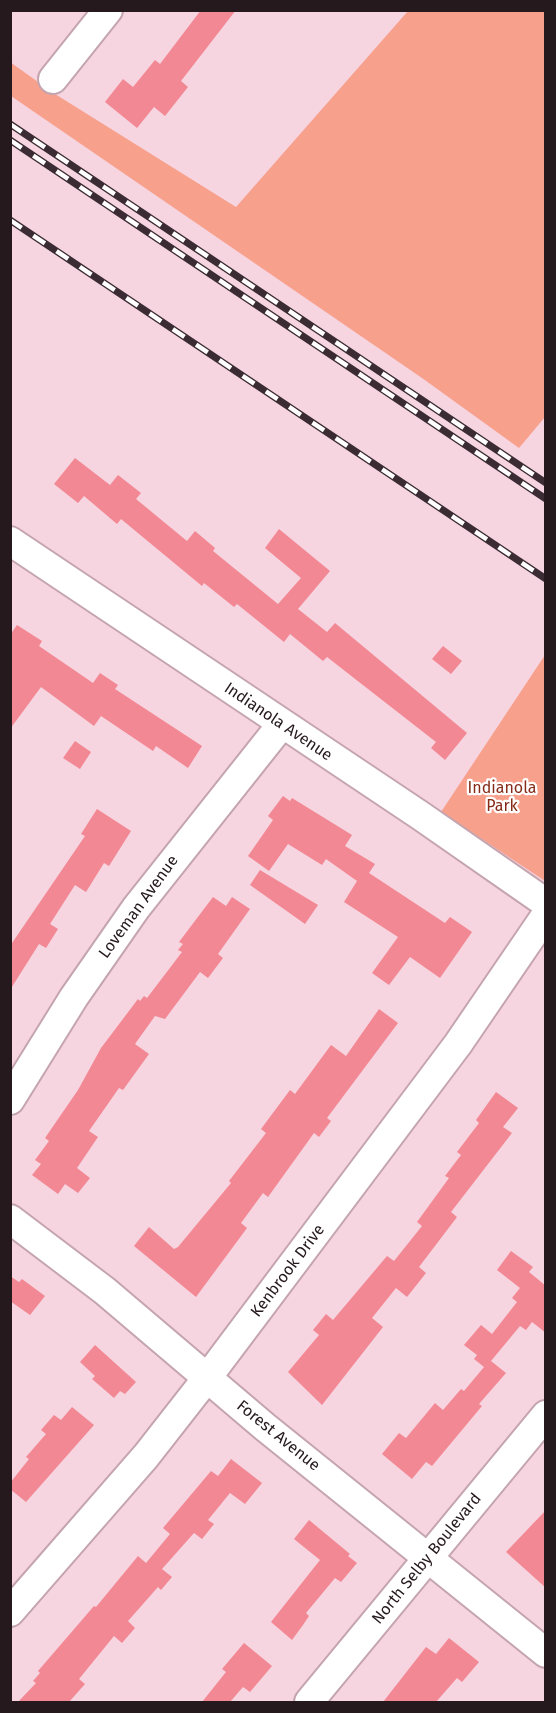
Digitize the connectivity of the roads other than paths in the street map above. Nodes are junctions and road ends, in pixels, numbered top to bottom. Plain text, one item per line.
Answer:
1 (108, 10) edge
2 (52, 79) dead end
3 (10, 542) edge
4 (282, 724) junction
5 (546, 903) edge
6 (546, 915) edge
7 (10, 1100) edge
8 (10, 1219) edge
9 (207, 1378) junction
10 (546, 1415) edge
11 (428, 1557) junction
12 (10, 1612) edge
13 (546, 1653) edge
14 (309, 1702) edge

1 - 2 street
3 - 4 street, Indianola Avenue
4 - 5 street, Indianola Avenue
4 - 7 street, Loveman Avenue
6 - 9 street, Kenbrook Drive
8 - 9 street, Forest Avenue
9 - 11 street, Forest Avenue
9 - 12 street, Kenbrook Drive
10 - 11 street, North Selby Boulevard
11 - 13 street, Forest Avenue
11 - 14 street, North Selby Boulevard

